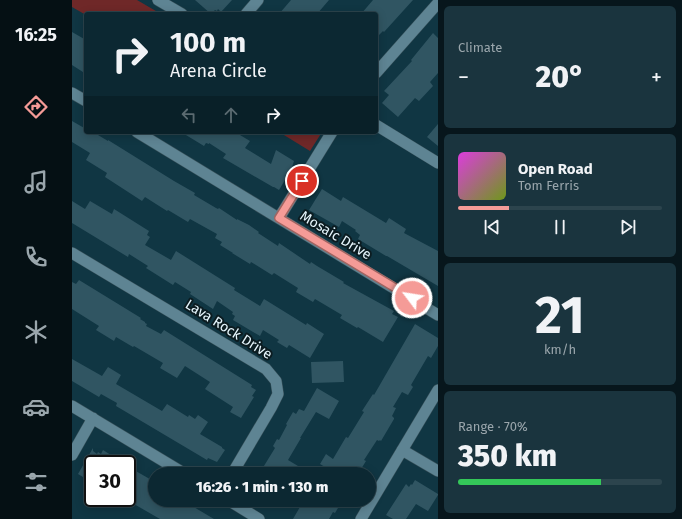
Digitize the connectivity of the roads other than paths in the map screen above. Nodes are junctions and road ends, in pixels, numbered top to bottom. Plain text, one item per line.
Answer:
1 (258, 0) edge
2 (162, 2) edge
3 (438, 3) edge
4 (179, 12) edge
5 (248, 12) edge
6 (378, 71) edge
7 (72, 93) edge
8 (84, 100) edge
9 (378, 126) edge
10 (140, 134) edge
11 (331, 134) edge
12 (438, 163) edge
13 (279, 218) junction
14 (72, 253) edge
15 (438, 315) edge
16 (438, 390) edge
17 (72, 406) edge
18 (93, 418) junction
19 (402, 450) junction
20 (72, 454) edge
21 (174, 467) edge
22 (236, 467) edge
23 (438, 471) edge
24 (239, 507) edge
25 (259, 519) edge
26 (361, 519) edge

1 - 5 street
2 - 4 street
3 - 6 street
7 - 8 street
9 - 12 street
10 - 13 street, Mosaic Drive
11 - 13 street
13 - 15 street, Mosaic Drive
14 - 22 street, Lava Rock Drive
16 - 19 street
17 - 18 street
18 - 20 street
18 - 21 street
19 - 23 street
19 - 26 street
24 - 25 street

